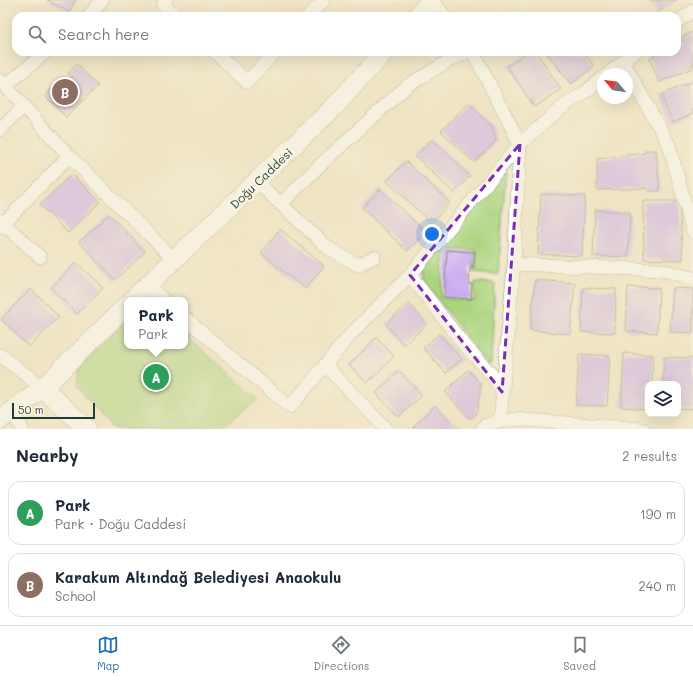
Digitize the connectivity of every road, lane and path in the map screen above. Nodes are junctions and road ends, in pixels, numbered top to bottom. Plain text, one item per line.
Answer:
1 (102, 0) edge
2 (324, 0) edge
3 (432, 0) edge
4 (162, 2) edge
5 (693, 11) edge
6 (92, 12) edge
7 (172, 12) edge
8 (313, 12) edge
9 (421, 12) edge
10 (442, 12) edge
11 (681, 19) edge
12 (40, 56) edge
13 (218, 56) edge
14 (271, 56) edge
15 (380, 56) edge
16 (459, 56) edge
17 (475, 56) edge
18 (630, 56) edge
19 (623, 62) junction
20 (616, 68) edge
21 (3, 82) edge
22 (597, 83) edge
23 (24, 106) junction
24 (0, 130) edge
25 (520, 144) junction
26 (69, 156) junction
27 (258, 182) junction
28 (281, 204) junction
29 (1, 224) edge
30 (693, 232) edge
31 (40, 257) dead end
32 (374, 257) dead end
33 (175, 260) junction
34 (514, 264) junction
35 (410, 275) junction
36 (693, 278) edge
37 (147, 286) junction
38 (135, 297) edge
39 (160, 297) edge
40 (124, 308) edge
41 (188, 321) edge
42 (0, 355) edge
43 (325, 366) junction
44 (43, 388) junction
45 (502, 392) junction
46 (6, 416) edge
47 (500, 422) junction
48 (22, 429) edge
49 (87, 429) edge
50 (386, 429) edge
51 (482, 429) edge
52 (643, 429) edge

1 - 6 street
2 - 8 street
3 - 9 street
3 - 10 street
4 - 7 street
5 - 11 street
12 - 21 street
13 - 14 street
15 - 27 street, Doğu Caddesi
16 - 28 street
17 - 25 street
18 - 19 street
19 - 20 street
19 - 30 street
21 - 23 street
22 - 25 street
23 - 24 street
23 - 26 street
25 - 34 street
25 - 35 street
26 - 29 street
26 - 33 street
27 - 28 street
27 - 33 street, Doğu Caddesi
28 - 32 street
29 - 31 street
33 - 37 street, Doğu Caddesi
34 - 36 street
34 - 45 street
35 - 43 street
35 - 45 street
37 - 38 street, Doğu Caddesi
37 - 39 street
40 - 44 street
41 - 43 street
42 - 44 street
43 - 50 street
44 - 46 street
44 - 49 street
45 - 47 street
46 - 48 street
47 - 51 street
47 - 52 street

